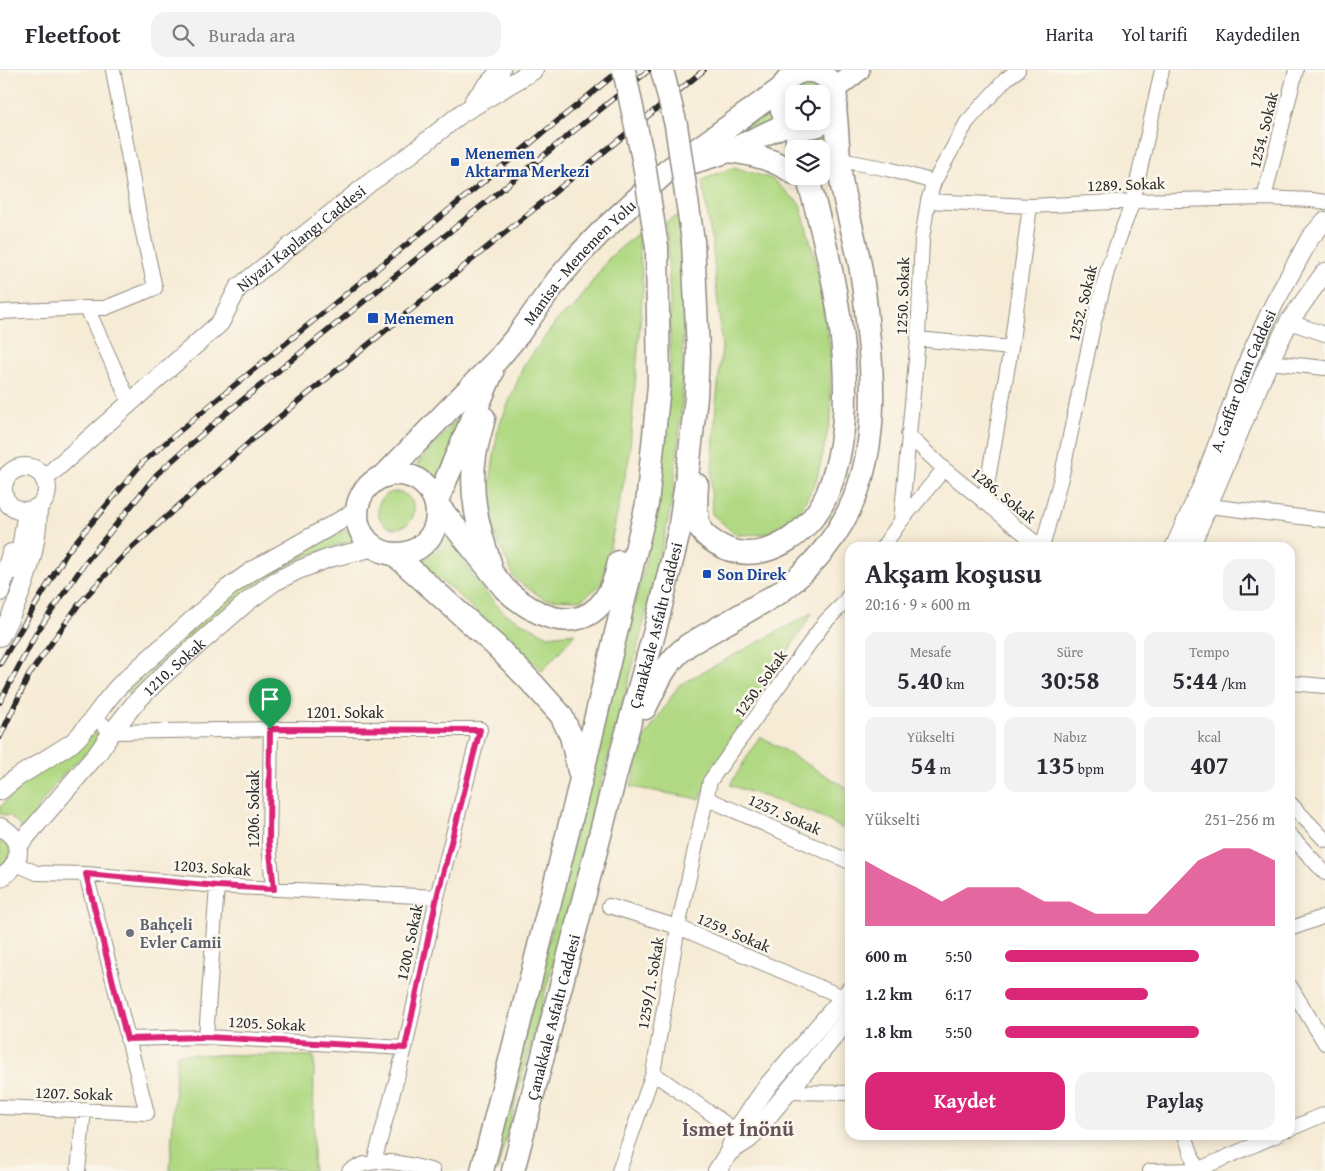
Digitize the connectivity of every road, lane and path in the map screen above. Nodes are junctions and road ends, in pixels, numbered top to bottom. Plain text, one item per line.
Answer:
1 (113, 70) edge
2 (501, 70) edge
3 (534, 70) edge
4 (624, 70) edge
5 (662, 70) edge
6 (858, 70) edge
7 (1018, 70) edge
8 (1162, 70) edge
9 (1296, 70) edge
10 (805, 71) edge
11 (782, 88) junction
12 (835, 98) junction
13 (462, 113) junction
14 (785, 116) edge
15 (830, 116) edge
16 (785, 128) edge
17 (729, 151) junction
18 (840, 159) junction
19 (785, 168) edge
20 (667, 171) junction
21 (934, 182) junction
22 (805, 185) edge
23 (1264, 198) junction
24 (1133, 201) junction
25 (928, 202) junction
26 (1325, 202) edge
27 (1030, 206) junction
28 (1325, 221) edge
29 (1325, 272) edge
30 (696, 282) junction
31 (86, 308) junction
32 (0, 312) edge
33 (1289, 322) junction
34 (1325, 334) edge
35 (918, 339) junction
36 (1011, 348) junction
37 (497, 360) junction
38 (1269, 362) junction
39 (1325, 368) edge
40 (130, 403) junction
41 (908, 435) junction
42 (654, 442) junction
43 (944, 468) junction
44 (384, 476) junction
45 (44, 479) junction
46 (3, 480) edge
47 (984, 502) junction
48 (436, 503) junction
49 (1209, 506) junction
50 (27, 508) junction
51 (357, 511) junction
52 (1325, 520) edge
53 (901, 521) junction
54 (886, 542) edge
55 (1034, 542) edge
56 (1044, 542) edge
57 (1177, 542) edge
58 (1193, 542) edge
59 (384, 551) junction
60 (493, 573) junction
61 (0, 592) edge
62 (845, 605) edge
63 (0, 612) edge
64 (0, 637) edge
65 (1295, 683) edge
66 (1325, 686) edge
67 (95, 718) junction
68 (270, 729) junction
69 (480, 730) joint
70 (112, 732) junction
71 (620, 758) junction
72 (580, 775) junction
73 (0, 791) edge
74 (706, 798) junction
75 (1295, 808) edge
76 (0, 827) edge
77 (1295, 840) edge
78 (1325, 840) edge
79 (845, 860) edge
80 (8, 869) edge
81 (1325, 873) edge
82 (86, 874) junction
83 (217, 886) junction
84 (274, 889) junction
85 (437, 897) junction
86 (609, 906) dead end
87 (1325, 916) edge
88 (678, 926) junction
89 (1295, 928) edge
90 (845, 993) edge
91 (1295, 994) edge
92 (845, 996) edge
93 (845, 1023) edge
94 (206, 1037) junction
95 (127, 1039) junction
96 (1325, 1043) edge
97 (405, 1048) junction
98 (653, 1073) junction
99 (788, 1092) junction
100 (845, 1093) edge
101 (0, 1107) edge
102 (84, 1110) junction
103 (1325, 1114) edge
104 (1295, 1127) edge
105 (736, 1131) junction
106 (1187, 1140) edge
107 (1266, 1140) edge
108 (730, 1152) junction
109 (374, 1162) junction
110 (1197, 1170) edge
111 (78, 1171) edge
112 (349, 1171) edge
113 (433, 1171) edge
114 (482, 1171) edge
115 (513, 1171) edge
116 (619, 1171) edge
117 (717, 1171) edge
118 (1150, 1171) edge

1 - 31 street
2 - 13 street, Niyazi Kaplangı Caddesi
3 - 13 street, Niyazi Kaplangı Caddesi
4 - 42 highway, Çanakkale Asfaltı Caddesi, bridge
5 - 30 highway, Çanakkale Asfaltı Caddesi, bridge
6 - 12 highway
7 - 21 street, 1250. Sokak
8 - 24 street, 1252. Sokak
9 - 23 street, 1254. Sokak
10 - 11 highway, Manisa - Menemen Yolu
10 - 12 highway, Manisa - Menemen Yolu
11 - 14 highway
11 - 20 highway, Manisa - Menemen Yolu
12 - 15 highway, Manisa - Menemen Yolu
12 - 18 highway
13 - 40 street, Niyazi Kaplangı Caddesi
16 - 17 highway, Manisa - Menemen Yolu
17 - 19 highway
17 - 20 highway, Manisa - Menemen Yolu
18 - 21 street
18 - 71 highway
20 - 37 highway, Manisa - Menemen Yolu
21 - 25 street, 1250. Sokak
22 - 30 highway
23 - 24 street, 1289. Sokak
23 - 26 street, 1289. Sokak
24 - 27 street, 1289. Sokak
24 - 56 street, 1252. Sokak
25 - 27 street, 1289. Sokak
25 - 35 street, 1250. Sokak
27 - 36 street
28 - 57 street, A. Gaffar Okan Caddesi
29 - 33 street, A. Gaffar Okan Caddesi
30 - 71 highway, Çanakkale Asfaltı Caddesi
31 - 32 street
31 - 40 street
33 - 34 street
33 - 38 street, A. Gaffar Okan Caddesi
35 - 36 street
35 - 41 street, 1250. Sokak
36 - 47 street
37 - 44 highway, Manisa - Menemen Yolu
37 - 48 highway, Manisa - Menemen Yolu
37 - 60 highway
38 - 39 street
38 - 49 street, A. Gaffar Okan Caddesi
40 - 45 street, Niyazi Kaplangı Caddesi
41 - 43 street, 1286. Sokak
41 - 53 street, 1250. Sokak
42 - 60 highway
42 - 72 highway, Çanakkale Asfaltı Caddesi
43 - 47 street, 1286. Sokak
43 - 53 street
44 - 48 highway
44 - 51 highway, Manisa - Menemen Yolu
45 - 46 street
45 - 50 street
46 - 50 street
47 - 55 street, 1286. Sokak
48 - 59 highway, Manisa - Menemen Yolu
48 - 60 highway
49 - 52 street
49 - 58 street, A. Gaffar Okan Caddesi
50 - 61 street
50 - 63 street
50 - 64 street
51 - 59 highway
51 - 67 street, 1210. Sokak
53 - 54 street
59 - 70 street, 1210. Sokak
59 - 72 highway
62 - 74 street, 1250. Sokak
65 - 66 street
67 - 70 street
67 - 73 street, 1210. Sokak
68 - 69 street, 1201. Sokak
68 - 70 street, 1201. Sokak
68 - 84 street, 1206. Sokak
69 - 85 street, 1200. Sokak
70 - 80 street, 1210. Sokak
71 - 115 highway, Çanakkale Asfaltı Caddesi
72 - 114 highway, Çanakkale Asfaltı Caddesi
74 - 79 street, 1257. Sokak
74 - 88 street, 1259/1. Sokak
75 - 78 street
76 - 80 street
77 - 81 street
80 - 82 street, 1203. Sokak
82 - 83 street, 1203. Sokak
82 - 95 street
83 - 84 street, 1203. Sokak
83 - 94 street
84 - 85 street, 1203. Sokak
85 - 97 street, 1200. Sokak
86 - 88 street, 1259. Sokak
87 - 89 street
88 - 90 street, 1259. Sokak
88 - 98 street, 1259/1. Sokak
91 - 96 street
92 - 105 street
93 - 99 street
94 - 95 street, 1205. Sokak
94 - 97 street, 1205. Sokak
95 - 102 street, 1207. Sokak
97 - 109 street, 1200. Sokak
98 - 105 street
98 - 116 street, 1259/1. Sokak
99 - 100 street
99 - 108 street
101 - 102 street, 1207. Sokak
102 - 111 street
103 - 104 street
105 - 108 street
106 - 110 street
107 - 110 street
108 - 117 street
109 - 112 street
109 - 113 street
110 - 118 street

